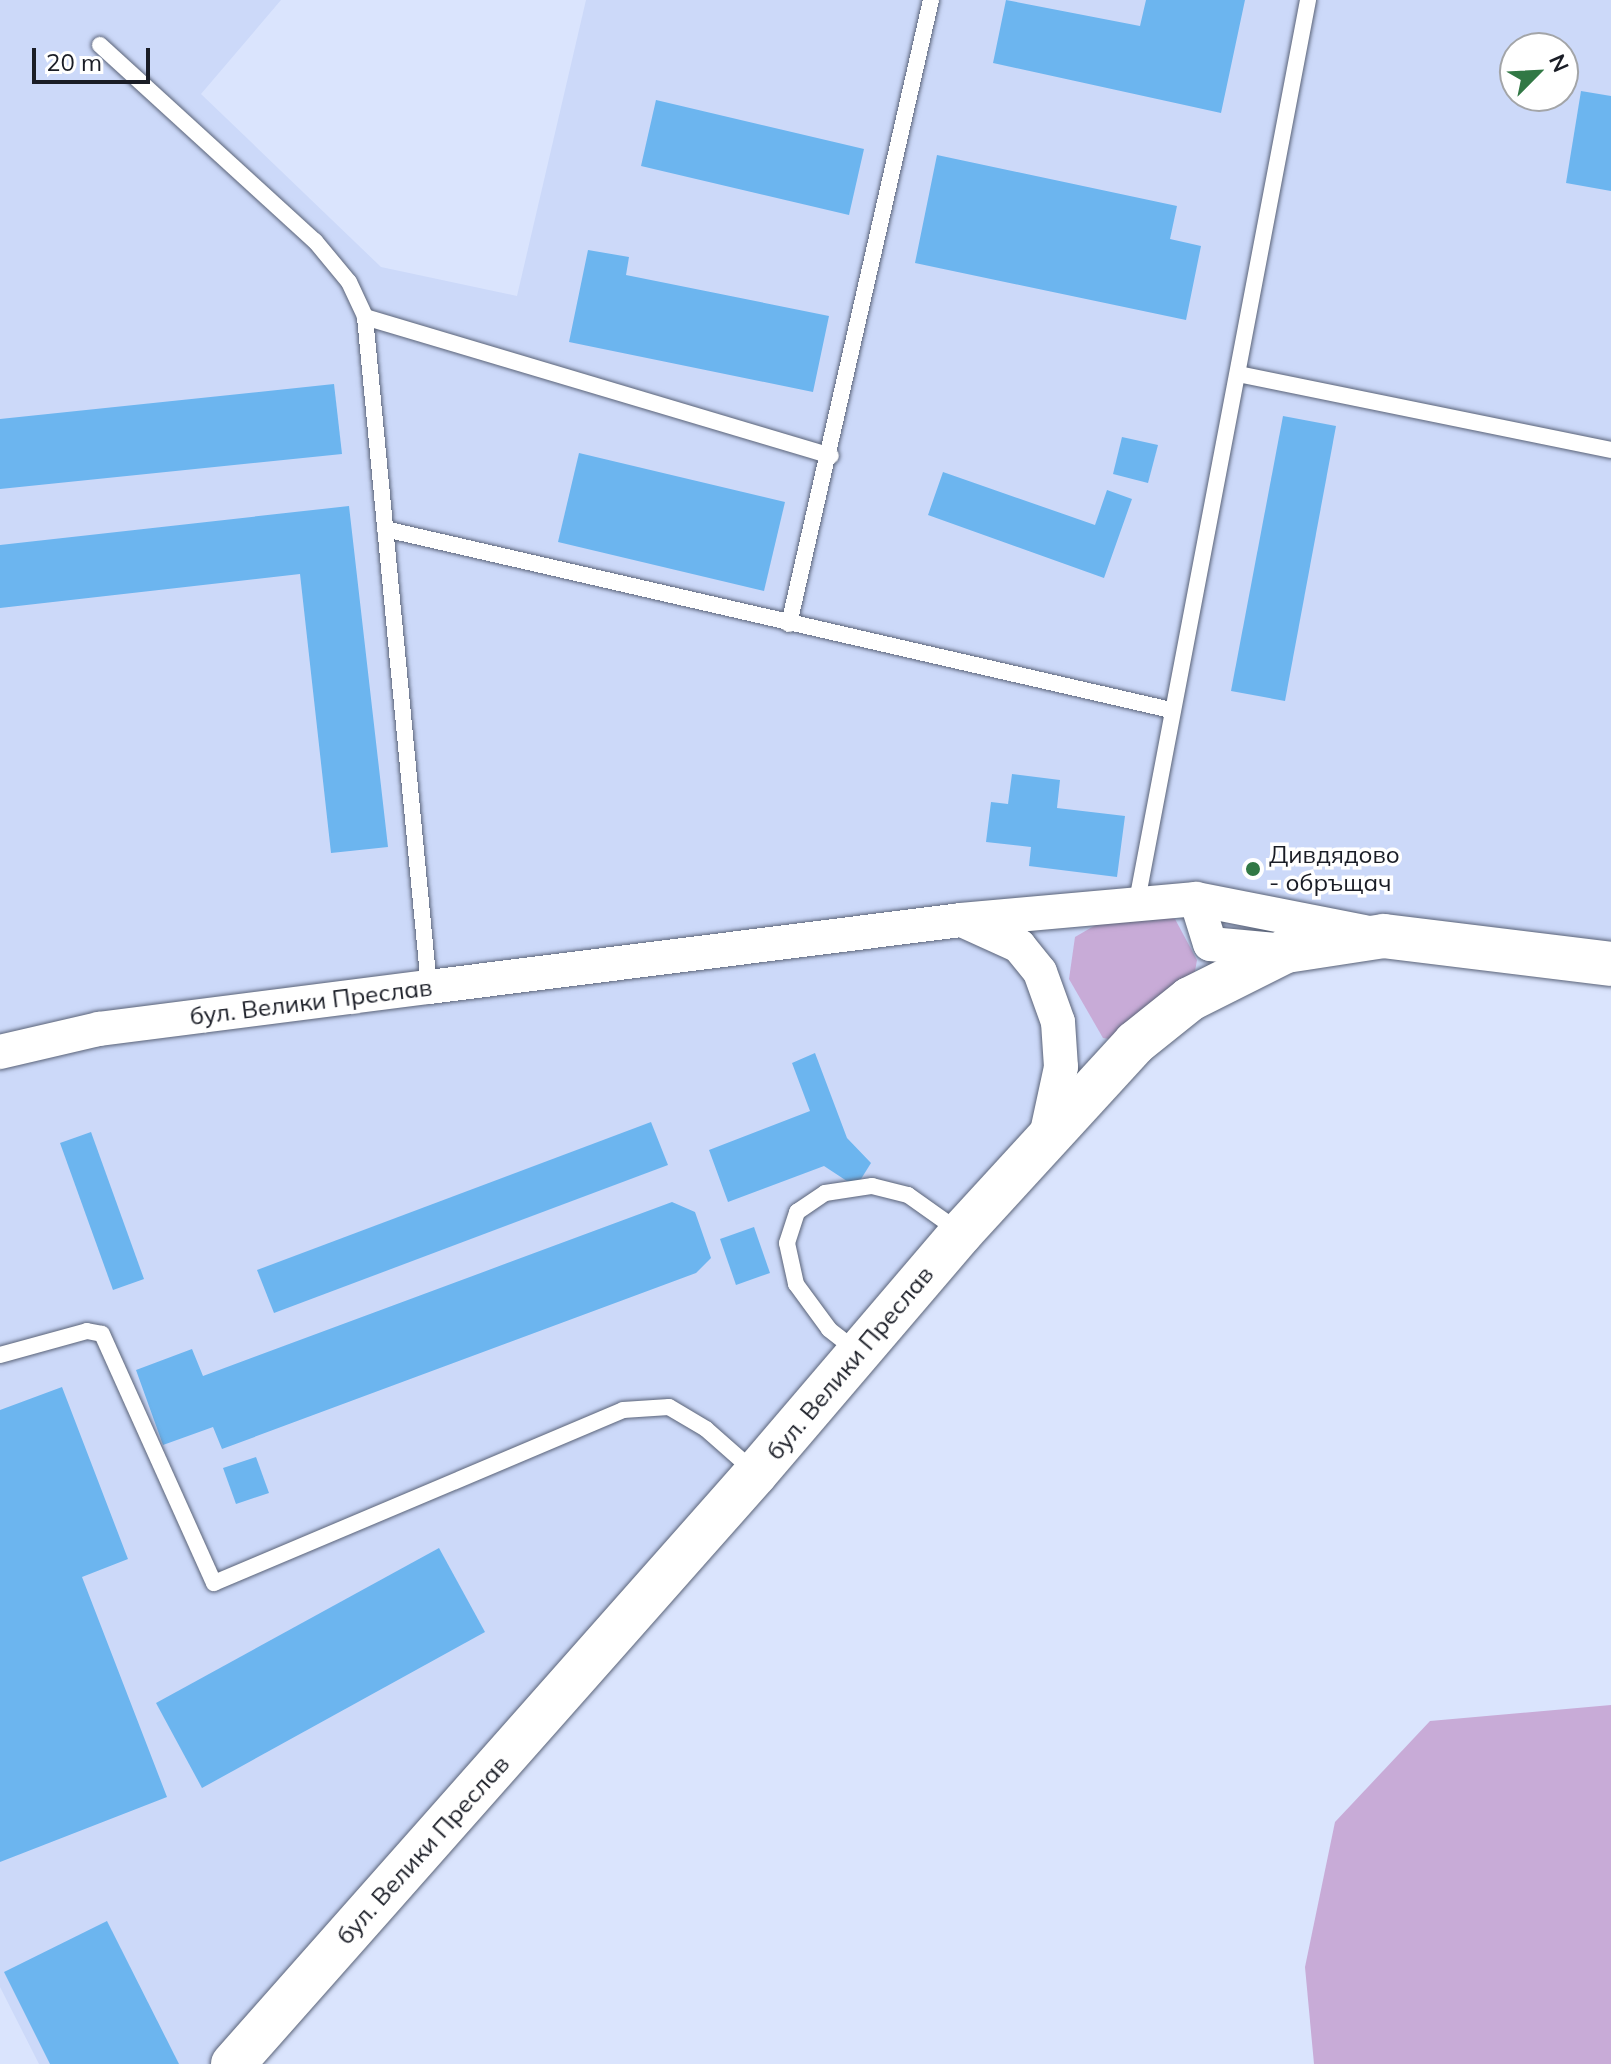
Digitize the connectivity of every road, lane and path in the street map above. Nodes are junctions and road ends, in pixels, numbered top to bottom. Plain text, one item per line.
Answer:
1 (931, 0) edge
2 (1308, 0) edge
3 (100, 45) dead end
4 (365, 317) junction
5 (1238, 374) junction
6 (1611, 450) edge
7 (831, 456) junction
8 (385, 529) junction
9 (789, 624) junction
10 (1171, 710) junction
11 (1196, 899) junction
12 (1137, 901) junction
13 (961, 920) junction
14 (1384, 936) junction
15 (1286, 951) junction
16 (1611, 964) edge
17 (429, 987) junction
18 (0, 1052) edge
19 (1045, 1141) junction
20 (961, 1233) junction
21 (859, 1352) junction
22 (0, 1355) edge
23 (756, 1473) junction
24 (233, 2064) edge

1 - 7 lane
2 - 5 lane
3 - 4 lane
4 - 7 lane
4 - 8 lane
5 - 6 lane
5 - 10 lane
7 - 9 lane
8 - 9 lane
8 - 17 lane
9 - 10 lane
10 - 12 lane
11 - 12 street, бул. Велики Преслав
11 - 14 street, бул. Велики Преслав
11 - 15 street
12 - 13 street, бул. Велики Преслав
13 - 17 street, бул. Велики Преслав
13 - 19 street
14 - 15 main road, бул. Велики Преслав
14 - 16 main road, бул. Велики Преслав
15 - 19 main road, бул. Велики Преслав
17 - 18 street, бул. Велики Преслав
19 - 20 main road, бул. Велики Преслав
20 - 21 main road, бул. Велики Преслав
20 - 21 lane
21 - 23 main road, бул. Велики Преслав
22 - 23 lane
23 - 24 main road, бул. Велики Преслав

